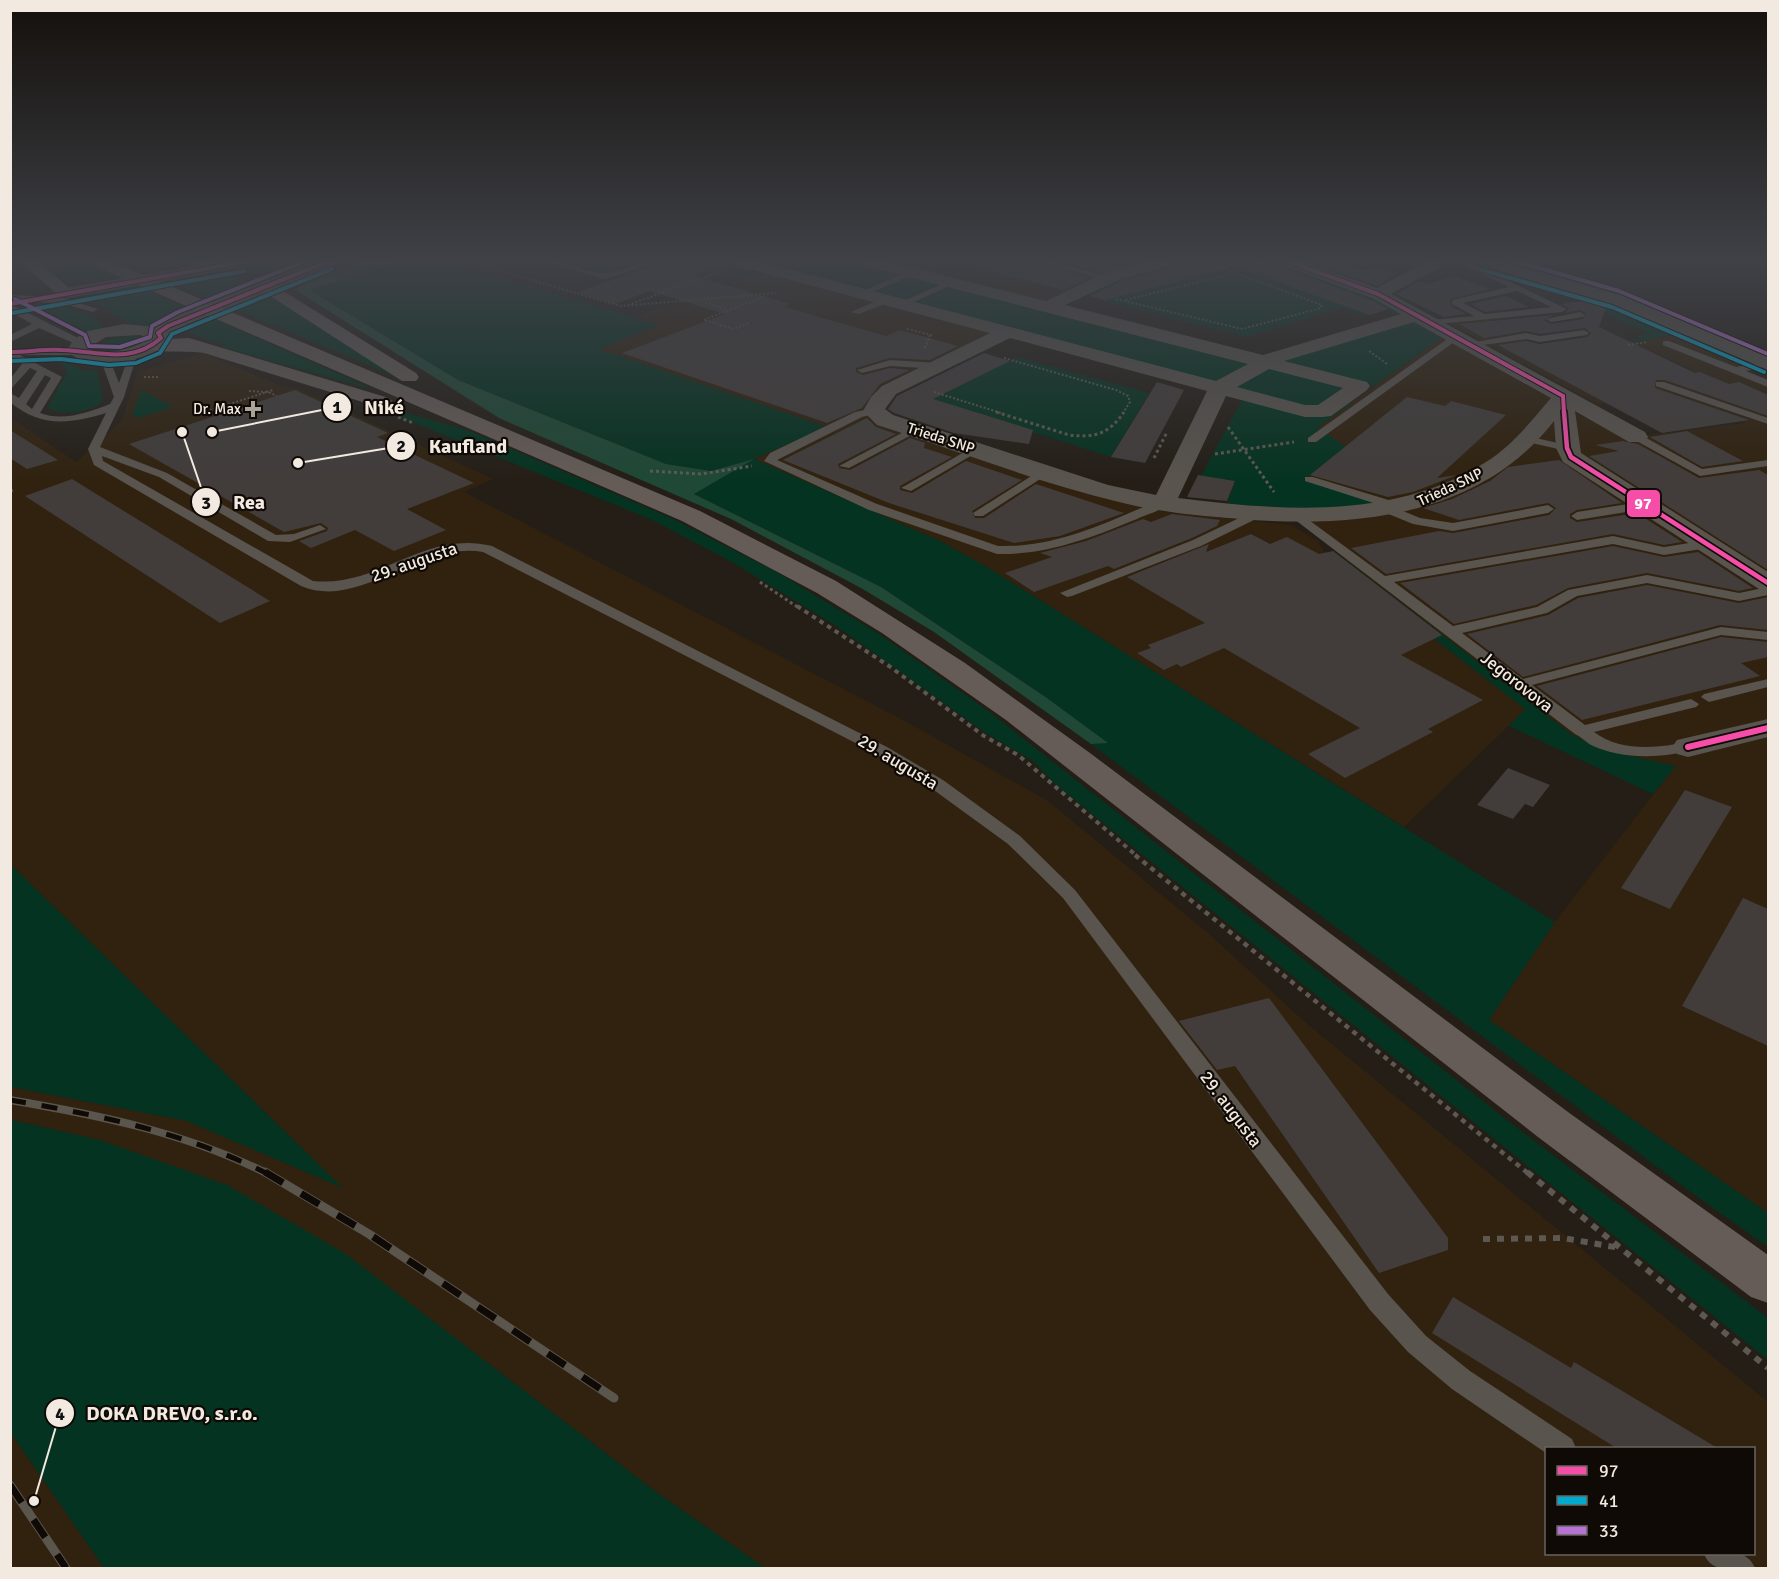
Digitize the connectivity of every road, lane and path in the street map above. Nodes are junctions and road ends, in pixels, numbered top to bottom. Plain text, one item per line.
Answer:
1 (58, 335) edge
2 (106, 335) edge
3 (143, 335) edge
4 (161, 335) edge
5 (271, 335) edge
6 (343, 335) edge
7 (1003, 335) edge
8 (1018, 335) edge
9 (1162, 335) edge
10 (1352, 335) edge
11 (1452, 335) edge
12 (1572, 335) edge
13 (1698, 335) edge
14 (1346, 336) junction
15 (1526, 336) joint
16 (1462, 340) junction
17 (1666, 343) dead end
18 (148, 344) junction
19 (79, 347) junction
20 (973, 350) junction
21 (10, 353) edge
22 (105, 357) junction
23 (1266, 361) junction
24 (28, 363) junction
25 (1767, 364) edge
26 (939, 366) junction
27 (43, 370) junction
28 (862, 370) dead end
29 (1735, 370) junction
30 (1403, 374) junction
31 (140, 377) dead end
32 (160, 377) dead end
33 (905, 382) junction
34 (1660, 384) dead end
35 (1768, 384) edge
36 (10, 387) edge
37 (280, 387) dead end
38 (1219, 388) junction
39 (249, 391) dead end
40 (268, 392) junction
41 (10, 396) edge
42 (277, 396) dead end
43 (1563, 396) junction
44 (117, 401) junction
45 (21, 404) junction
46 (874, 411) junction
47 (34, 414) junction
48 (200, 414) dead end
49 (391, 415) dead end
50 (1205, 418) junction
51 (1768, 421) edge
52 (424, 428) dead end
53 (489, 428) junction
54 (915, 429) junction
55 (1636, 437) joint
56 (1527, 439) junction
57 (1312, 440) joint
58 (1566, 448) junction
59 (94, 449) junction
60 (975, 449) junction
61 (1243, 450) junction
62 (1187, 458) junction
63 (770, 461) junction
64 (1768, 463) edge
65 (845, 466) dead end
66 (649, 471) dead end
67 (1045, 472) junction
68 (1309, 479) dead end
69 (907, 488) dead end
70 (1164, 504) junction
71 (1647, 505) junction
72 (1395, 509) junction
73 (1548, 509) dead end
74 (978, 513) dead end
75 (1256, 514) junction
76 (1298, 516) junction
77 (1577, 516) dead end
78 (320, 529) dead end
79 (1708, 544) junction
80 (1383, 580) junction
81 (758, 581) dead end
82 (1768, 583) edge
83 (1768, 591) edge
84 (1067, 592) dead end
85 (1451, 631) junction
86 (1768, 636) edge
87 (1768, 683) edge
88 (1519, 684) junction
89 (1709, 697) dead end
90 (1691, 704) dead end
91 (1768, 728) edge
92 (1581, 731) junction
93 (1688, 747) joint
94 (1483, 1239) dead end
95 (1621, 1248) junction
96 (1768, 1282) edge
97 (1768, 1368) edge
98 (1560, 1447) edge
99 (1720, 1555) edge
100 (1741, 1569) edge

1 - 19 lane
2 - 19 street
3 - 18 street
4 - 18 street
5 - 53 main road
6 - 53 main road
7 - 20 street
8 - 38 street
9 - 23 street
10 - 14 street
11 - 16 street
12 - 15 lane
13 - 25 street
14 - 23 street
14 - 30 path
15 - 16 lane
16 - 30 lane
16 - 43 street
17 - 29 lane
18 - 22 street
18 - 44 lane
18 - 53 main road
19 - 21 lane
19 - 22 street
20 - 26 street
20 - 33 path
21 - 24 lane
22 - 44 lane
23 - 38 street
23 - 38 street
24 - 27 lane
24 - 36 lane
25 - 29 lane
26 - 28 lane
26 - 33 street
27 - 45 lane
27 - 47 lane
29 - 35 lane
30 - 57 lane
31 - 32 path
33 - 46 street
34 - 51 lane
37 - 40 path
38 - 50 street
39 - 40 path
40 - 42 path
40 - 48 path
41 - 45 lane
43 - 55 street
43 - 56 street, Trieda SNP
43 - 58 street
44 - 47 lane
44 - 59 lane
45 - 47 lane
46 - 54 street, Trieda SNP
46 - 63 lane
49 - 52 path
50 - 61 path
50 - 62 street
53 - 96 main road
54 - 60 street, Trieda SNP
54 - 65 lane
55 - 64 lane
56 - 58 lane
56 - 72 street, Trieda SNP
57 - 61 path
58 - 71 street
59 - 78 lane
59 - 98 lane, 29. augusta
60 - 67 street, Trieda SNP
60 - 69 lane
61 - 62 path
61 - 76 path
62 - 70 street
63 - 66 path
63 - 70 lane
67 - 70 street, Trieda SNP
67 - 74 lane
68 - 72 lane
70 - 75 street, Trieda SNP
71 - 77 lane
71 - 79 street
72 - 73 lane
72 - 76 street, Trieda SNP
75 - 76 street, Trieda SNP
75 - 84 lane
76 - 80 lane, Jegorovova
79 - 80 lane
79 - 82 street
80 - 85 lane, Jegorovova
81 - 95 path
83 - 85 lane
85 - 88 lane, Jegorovova
86 - 88 lane
87 - 89 lane
88 - 92 lane, Jegorovova
90 - 92 lane
91 - 93 street, Jegorovova
92 - 93 lane, Jegorovova
94 - 95 path
95 - 97 path
99 - 100 lane

